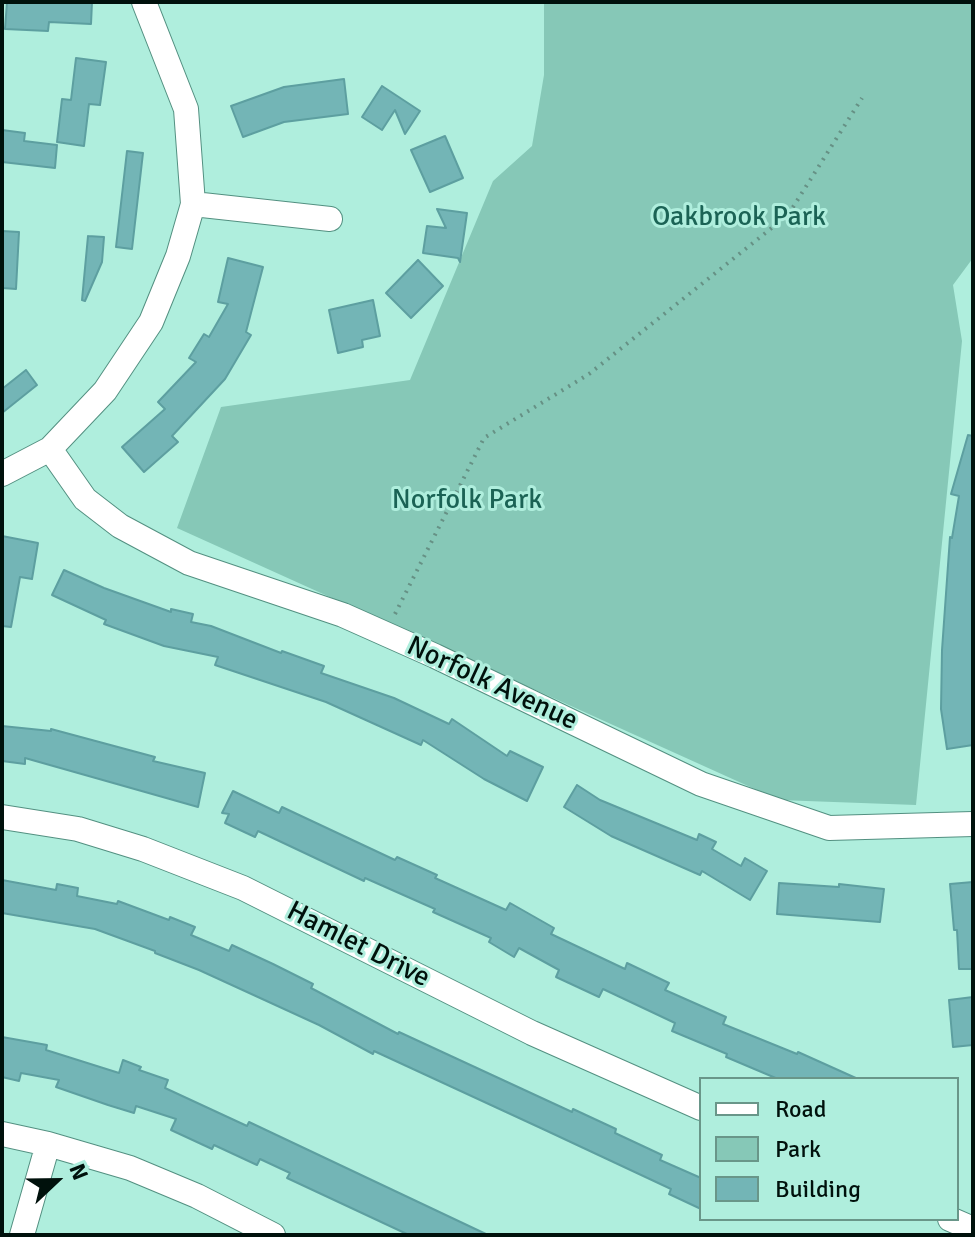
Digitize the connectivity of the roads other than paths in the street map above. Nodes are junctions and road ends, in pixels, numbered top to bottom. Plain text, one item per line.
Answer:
1 (144, 2) edge
2 (193, 204) junction
3 (330, 219) dead end
4 (50, 449) junction
5 (2, 474) edge
6 (2, 817) edge
7 (973, 824) edge
8 (699, 1107) edge
9 (2, 1134) edge
10 (48, 1144) junction
11 (955, 1221) edge
12 (973, 1229) edge
13 (22, 1235) edge
14 (273, 1235) edge

1 - 2 street
2 - 3 street
2 - 4 street
4 - 5 street
4 - 7 street, Norfolk Avenue
6 - 8 street, Hamlet Drive
9 - 10 street
10 - 13 street
10 - 14 street
11 - 12 street

